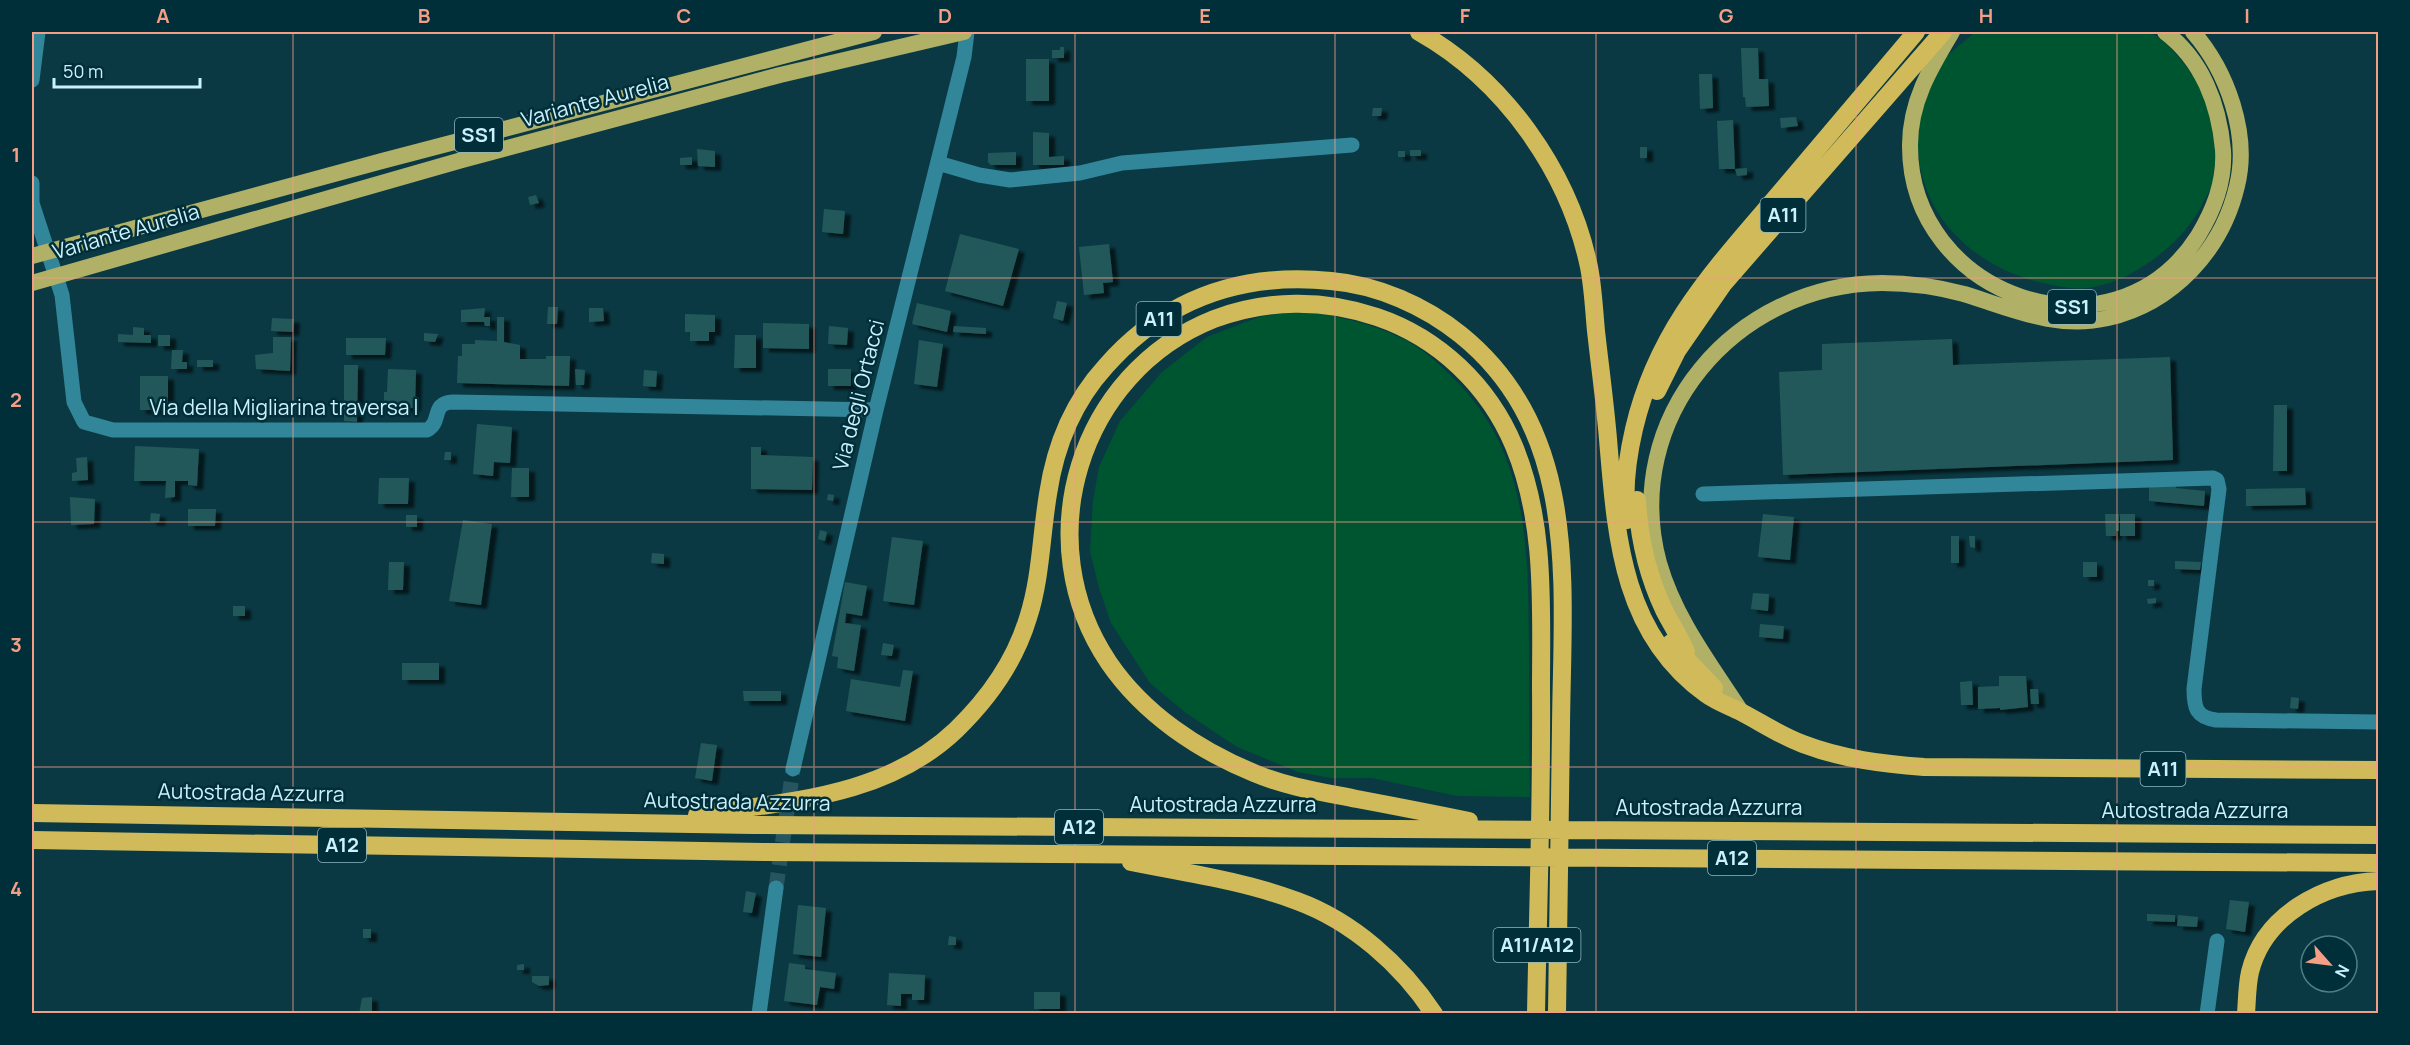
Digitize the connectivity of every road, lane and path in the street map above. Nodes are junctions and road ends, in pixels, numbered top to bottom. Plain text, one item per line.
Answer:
1 (38, 32) edge
2 (874, 32) edge
3 (966, 32) edge
4 (1419, 32) edge
5 (1916, 32) edge
6 (1943, 32) edge
7 (1953, 32) edge
8 (2164, 32) edge
9 (2193, 32) edge
10 (32, 80) edge
11 (1352, 144) dead end
12 (938, 163) junction
13 (32, 183) edge
14 (32, 203) edge
15 (32, 228) edge
16 (32, 256) edge
17 (32, 283) edge
18 (876, 410) junction
19 (1642, 419) junction
20 (1703, 494) dead end
21 (1742, 713) junction
22 (2379, 722) edge
23 (793, 769) tunnel mouth
24 (2379, 770) edge
25 (32, 813) edge
26 (644, 823) junction
27 (1515, 830) junction
28 (2379, 835) edge
29 (32, 840) edge
30 (1085, 854) junction
31 (2379, 863) edge
32 (2379, 881) edge
33 (776, 888) tunnel mouth
34 (2217, 941) dead end
35 (759, 1014) edge
36 (1434, 1014) edge
37 (1536, 1014) edge
38 (1557, 1014) edge
39 (2207, 1014) edge
40 (2246, 1014) edge

1 - 10 street
2 - 16 highway, Variante Aurelia / SS1
3 - 12 street, Via degli Ortacci
3 - 17 highway, Variante Aurelia / SS1
4 - 21 highway
5 - 19 highway
6 - 19 highway, A11
7 - 8 highway, SS1
9 - 21 highway
11 - 12 street
12 - 18 street, Via degli Ortacci
13 - 14 street
14 - 15 street
14 - 18 street, Via della Migliarina traversa I
18 - 23 street, Via degli Ortacci
19 - 21 highway, A11
20 - 22 street
21 - 24 highway, A11
25 - 26 highway, Autostrada Azzurra / A12
26 - 27 highway, Autostrada Azzurra / A12
26 - 38 highway, A11
27 - 28 highway, Autostrada Azzurra / A12
27 - 37 highway, A11/A12
29 - 30 highway, A12
30 - 31 highway, A12
30 - 36 highway
32 - 40 highway
33 - 35 street
34 - 39 street

